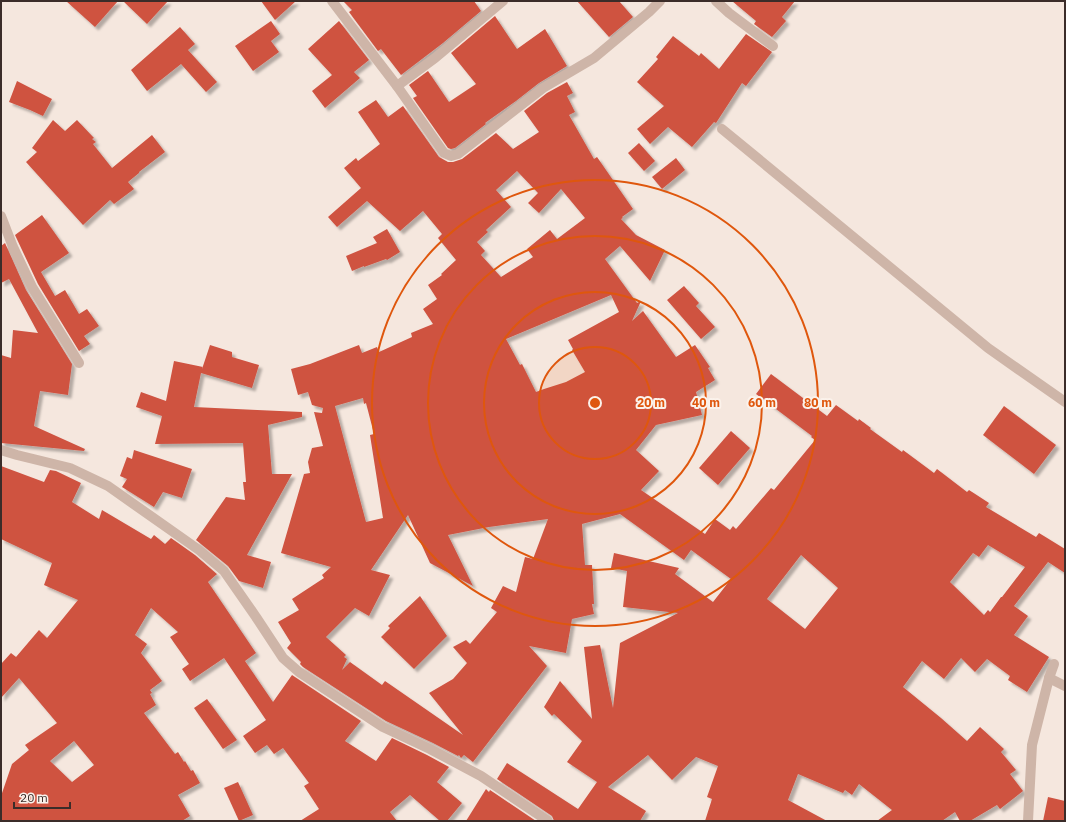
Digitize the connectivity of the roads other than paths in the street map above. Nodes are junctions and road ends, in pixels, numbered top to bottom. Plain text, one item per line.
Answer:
1 (332, 1) edge
2 (503, 1) edge
3 (660, 1) edge
4 (716, 1) edge
5 (773, 46) dead end
6 (397, 86) junction
7 (722, 129) dead end
8 (1, 216) edge
9 (79, 364) dead end
10 (1065, 402) edge
11 (1, 450) edge
12 (1054, 664) dead end
13 (1048, 678) junction
14 (1065, 686) edge
15 (548, 821) edge
16 (1028, 821) edge

1 - 6 street
2 - 6 street
3 - 6 street
4 - 5 street
7 - 10 street
8 - 9 street
11 - 15 street
12 - 13 street
13 - 14 street
13 - 16 street

